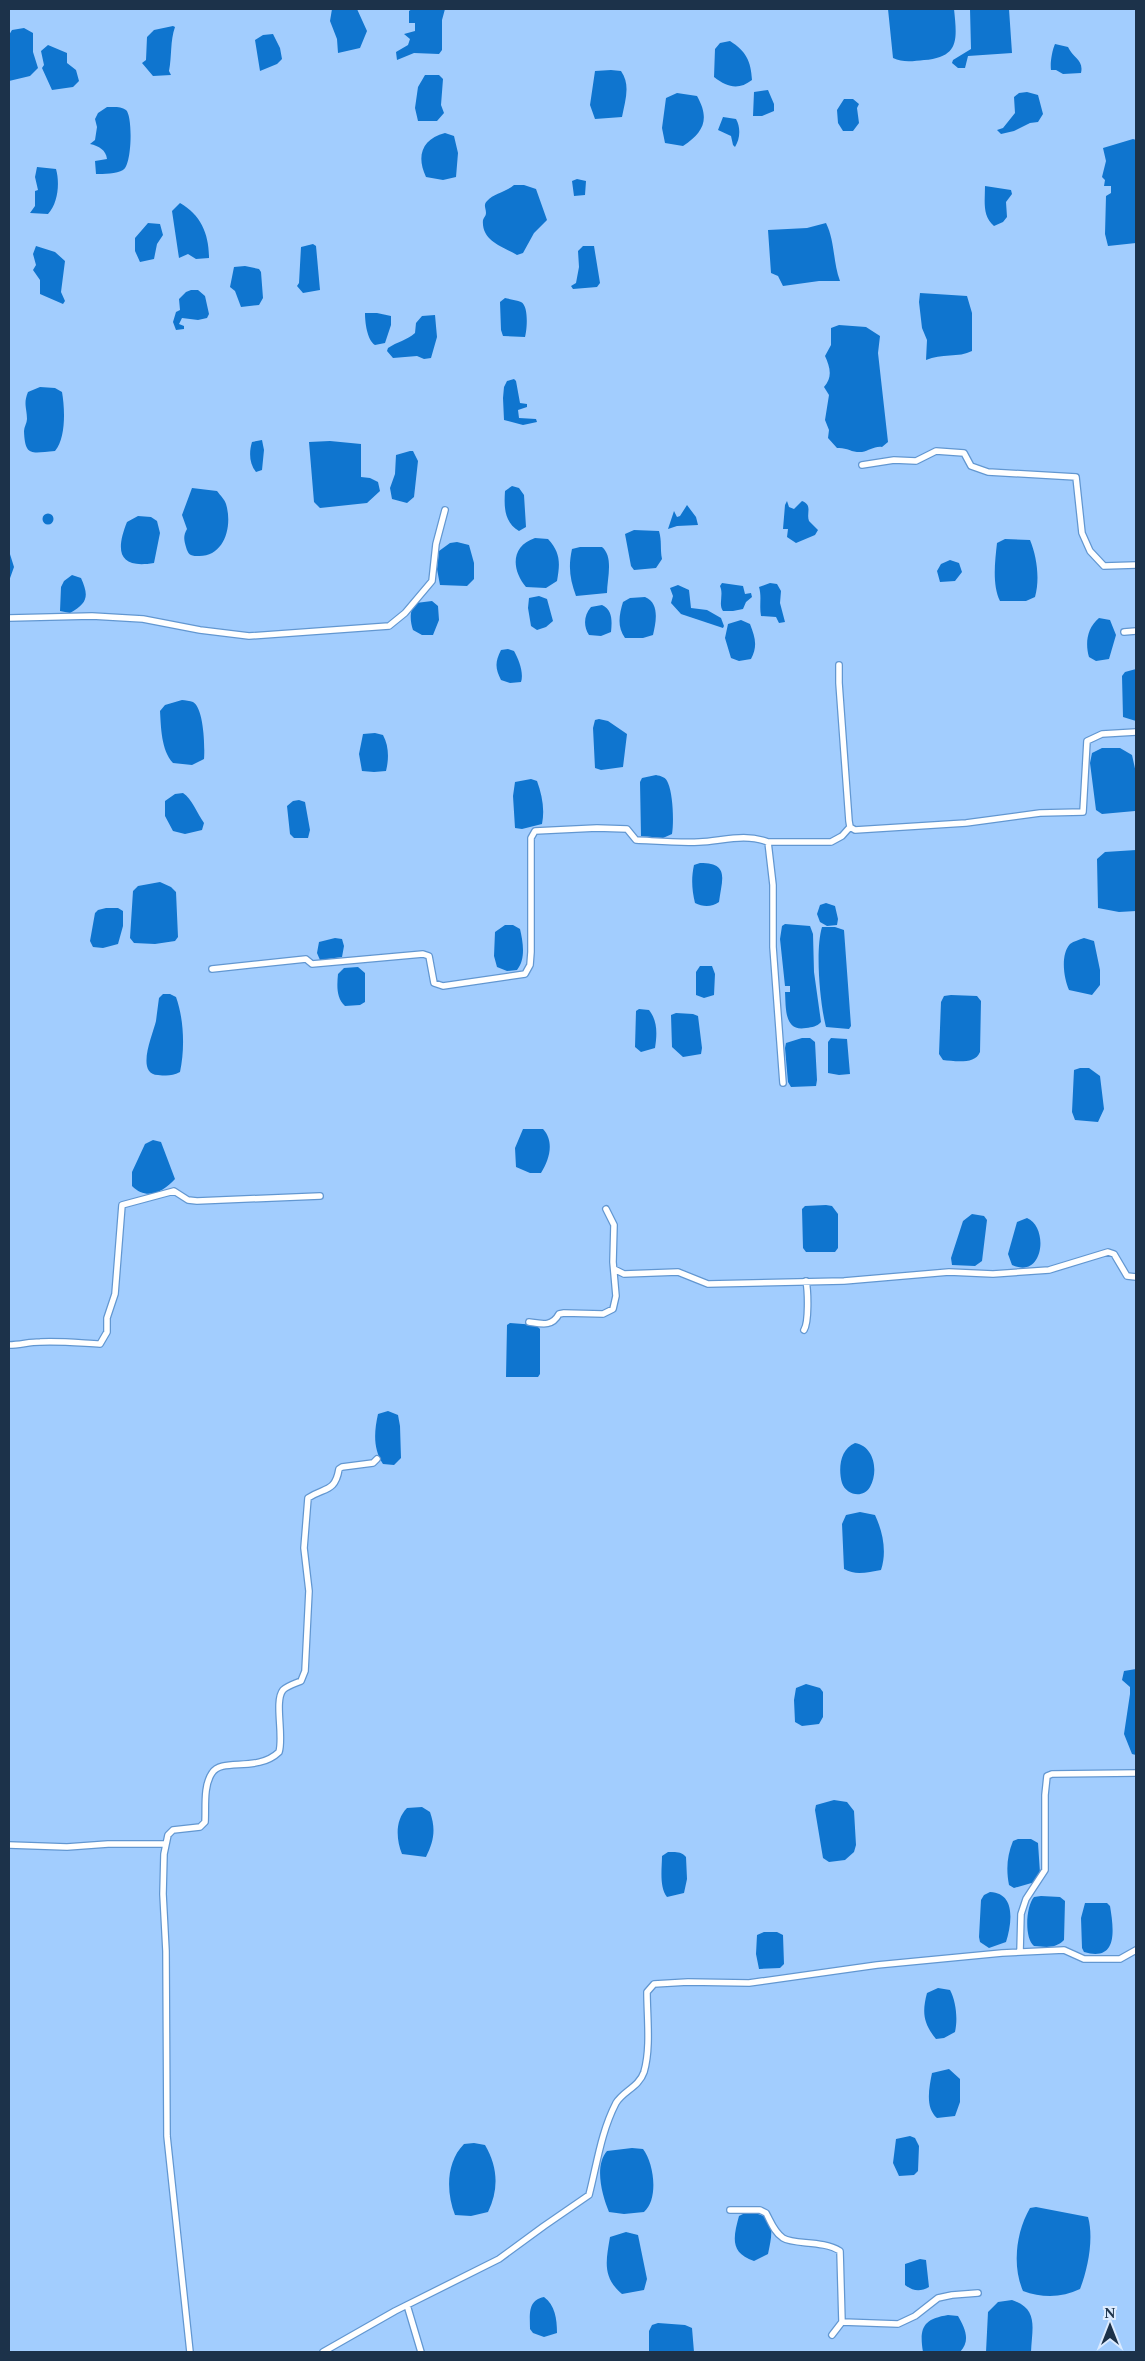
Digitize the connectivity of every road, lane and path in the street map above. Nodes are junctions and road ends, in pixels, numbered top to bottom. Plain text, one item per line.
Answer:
1 (862, 465) dead end
2 (445, 510) dead end
3 (1136, 565) edge
4 (9, 618) edge
5 (1136, 631) edge
6 (1124, 632) dead end
7 (839, 664) dead end
8 (1136, 732) edge
9 (850, 827) junction
10 (768, 842) junction
11 (212, 969) dead end
12 (783, 1083) dead end
13 (320, 1196) dead end
14 (606, 1209) dead end
15 (614, 1269) junction
16 (1136, 1278) edge
17 (806, 1281) junction
18 (529, 1322) dead end
19 (804, 1330) dead end
20 (9, 1345) edge
21 (377, 1459) dead end
22 (1136, 1774) edge
23 (166, 1844) junction
24 (9, 1845) edge
25 (1136, 1950) edge
26 (1020, 1952) junction
27 (730, 2210) dead end
28 (978, 2293) dead end
29 (407, 2305) junction
30 (842, 2322) junction
31 (832, 2335) dead end
32 (190, 2352) edge
33 (323, 2352) edge
34 (421, 2352) edge

1 - 3 street
2 - 4 street
5 - 6 street
7 - 9 street
8 - 9 street
9 - 10 street
10 - 11 street
10 - 12 street
13 - 20 street
14 - 15 street
15 - 17 street
15 - 18 street
16 - 17 street
17 - 19 street
21 - 23 street
22 - 26 street
23 - 24 street
23 - 32 street
25 - 26 street
26 - 29 street
27 - 30 street
28 - 30 street
29 - 33 street
29 - 34 street
30 - 31 street

